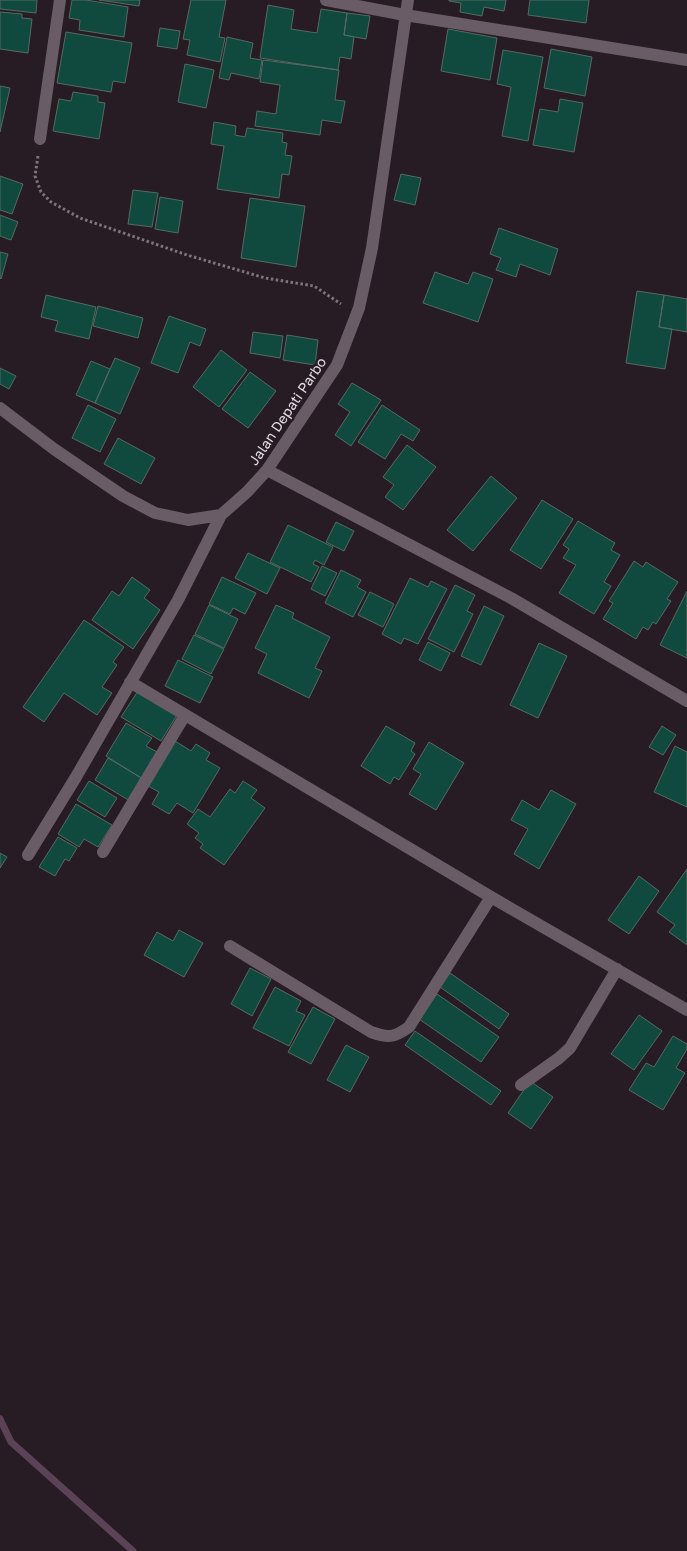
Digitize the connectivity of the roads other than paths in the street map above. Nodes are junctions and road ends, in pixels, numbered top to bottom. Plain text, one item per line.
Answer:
1 (60, 0) edge
2 (326, 0) edge
3 (408, 0) edge
4 (405, 15) junction
5 (687, 60) edge
6 (40, 138) road end
7 (2, 414) edge
8 (267, 470) junction
9 (221, 515) junction
10 (130, 682) junction
11 (687, 701) edge
12 (186, 715) junction
13 (103, 852) dead end
14 (28, 855) dead end
15 (491, 897) junction
16 (230, 946) dead end
17 (617, 970) junction
18 (687, 1010) edge
19 (521, 1085) dead end

1 - 6 street
2 - 4 street
3 - 4 street, Jalan Depati Parbo
4 - 5 street
4 - 8 street, Jalan Depati Parbo
7 - 9 street
8 - 9 street, Jalan Depati Parbo
8 - 11 street
9 - 10 street
10 - 12 street
10 - 14 street
12 - 13 street
12 - 15 street
15 - 16 street
15 - 17 street
17 - 18 street
17 - 19 street

